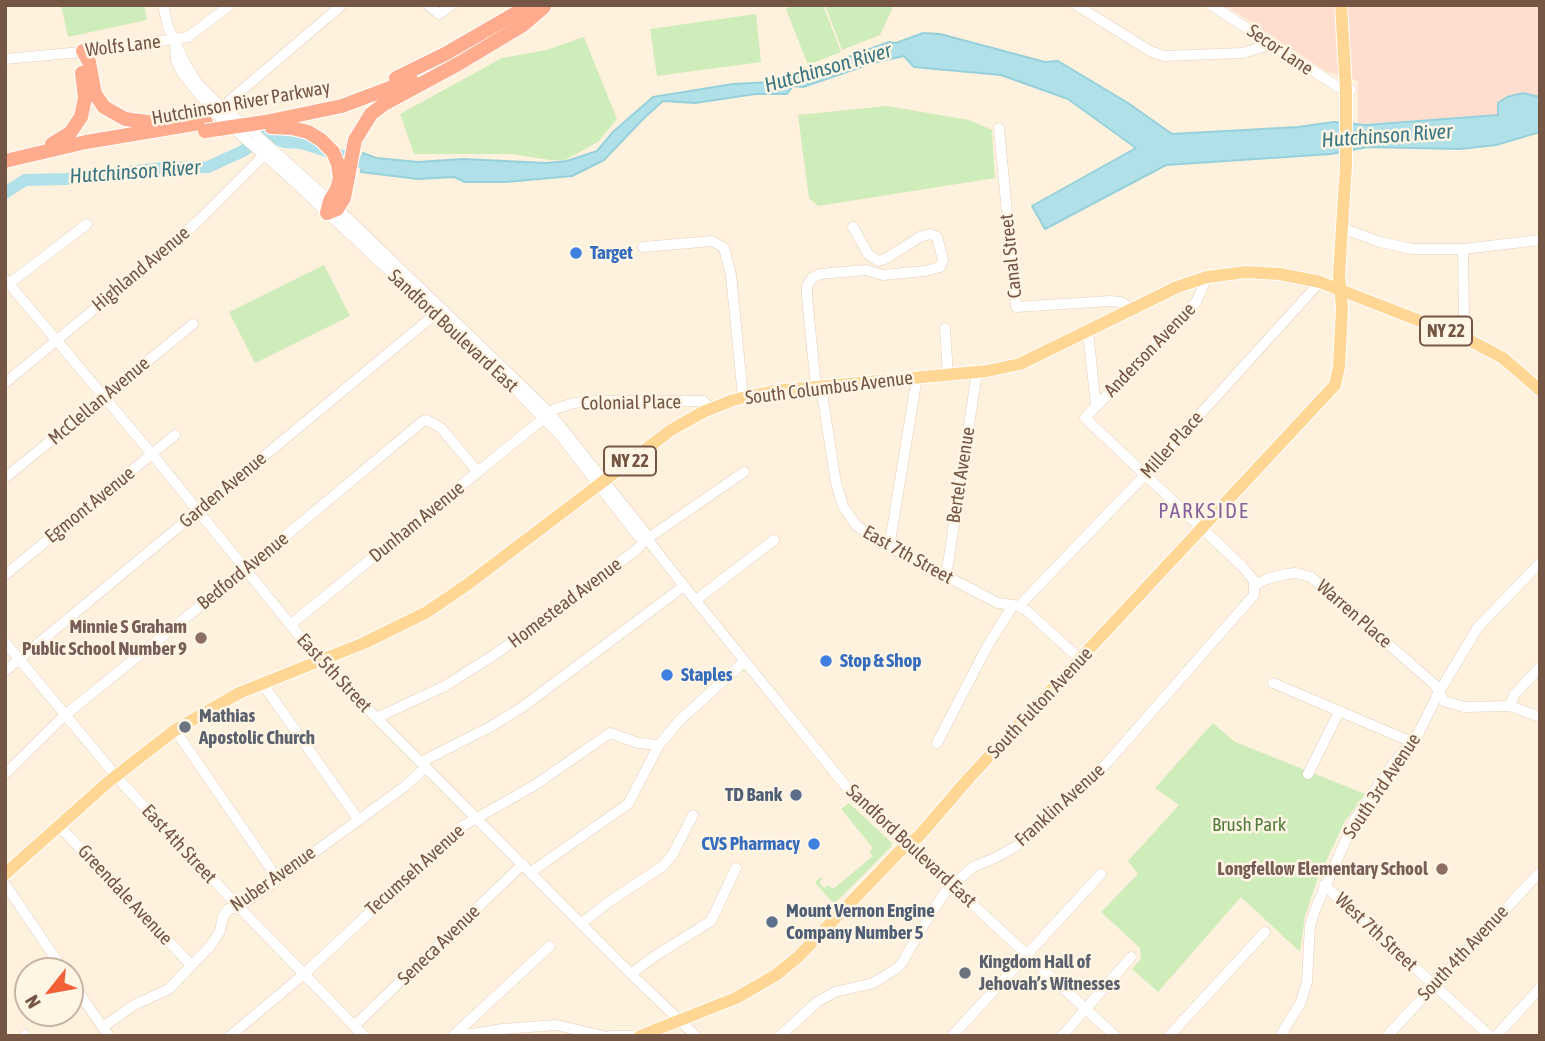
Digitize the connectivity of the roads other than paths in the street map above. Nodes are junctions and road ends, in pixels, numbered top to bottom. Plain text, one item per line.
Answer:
1 (163, 5) edge
2 (230, 5) edge
3 (342, 5) edge
4 (428, 5) edge
5 (452, 5) edge
6 (1076, 5) edge
7 (1211, 5) edge
8 (1341, 5) edge
9 (1347, 5) edge
10 (540, 6) edge
11 (174, 39) junction
12 (1272, 44) junction
13 (83, 51) junction
14 (5, 59) edge
15 (1349, 90) junction
16 (229, 100) dead end
17 (201, 125) junction
18 (257, 126) junction
19 (999, 128) dead end
20 (266, 150) junction
21 (12, 159) edge
22 (5, 170) edge
23 (345, 180) junction
24 (331, 208) junction
25 (87, 224) dead end
26 (853, 227) dead end
27 (1346, 230) junction
28 (1540, 240) edge
29 (643, 247) dead end
30 (1462, 249) junction
31 (1208, 277) junction
32 (1320, 282) junction
33 (7, 283) edge
34 (1342, 289) junction
35 (1094, 302) junction
36 (1133, 309) junction
37 (438, 312) junction
38 (193, 324) dead end
39 (945, 328) dead end
40 (1094, 329) junction
41 (1458, 336) junction
42 (58, 339) junction
43 (977, 372) junction
44 (948, 375) junction
45 (917, 377) junction
46 (5, 383) edge
47 (818, 387) junction
48 (1540, 390) edge
49 (104, 397) junction
50 (743, 397) junction
51 (1096, 406) junction
52 (711, 408) junction
53 (547, 415) junction
54 (175, 435) dead end
55 (152, 454) junction
56 (478, 472) junction
57 (744, 472) dead end
58 (1144, 475) junction
59 (5, 478) edge
60 (602, 482) junction
61 (198, 511) junction
62 (1201, 529) junction
63 (647, 540) junction
64 (774, 540) dead end
65 (889, 548) junction
66 (1540, 563) edge
67 (246, 569) junction
68 (5, 575) edge
69 (946, 577) junction
70 (1255, 585) junction
71 (684, 586) junction
72 (696, 600) junction
73 (1016, 606) junction
74 (290, 625) junction
75 (5, 642) edge
76 (19, 659) junction
77 (1080, 659) junction
78 (319, 660) junction
79 (745, 661) junction
80 (1540, 667) edge
81 (5, 671) edge
82 (262, 683) junction
83 (1273, 683) dead end
84 (1439, 692) junction
85 (1510, 706) junction
86 (1339, 712) junction
87 (65, 715) junction
88 (376, 718) junction
89 (1540, 718) edge
90 (175, 730) junction
91 (1412, 742) junction
92 (937, 743) dead end
93 (659, 745) junction
94 (424, 765) junction
95 (5, 774) edge
96 (1308, 774) dead end
97 (116, 776) junction
98 (693, 815) dead end
99 (476, 817) junction
100 (358, 819) junction
101 (59, 826) junction
102 (909, 844) junction
103 (527, 868) junction
104 (736, 868) dead end
105 (1540, 872) edge
106 (5, 874) edge
107 (1101, 874) dead end
108 (277, 878) junction
109 (5, 884) edge
110 (953, 884) junction
111 (1324, 886) junction
112 (239, 908) junction
113 (582, 923) junction
114 (1265, 932) dead end
115 (550, 946) dead end
116 (1027, 954) junction
117 (55, 957) edge
118 (1131, 957) dead end
119 (191, 965) junction
120 (304, 974) junction
121 (631, 974) junction
122 (1433, 984) junction
123 (1540, 988) edge
124 (84, 1000) edge
125 (1086, 1009) junction
126 (679, 1019) junction
127 (354, 1026) junction
128 (106, 1032) edge
129 (230, 1036) edge
130 (364, 1036) edge
131 (456, 1036) edge
132 (604, 1036) edge
133 (610, 1036) edge
134 (634, 1036) edge
135 (640, 1036) edge
136 (696, 1036) edge
137 (780, 1036) edge
138 (952, 1036) edge
139 (1062, 1036) edge
140 (1115, 1036) edge
141 (1169, 1036) edge
142 (1280, 1036) edge
143 (1387, 1036) edge
144 (1490, 1036) edge
145 (1496, 1036) edge

1 - 11 street, Sandford Boulevard East
2 - 11 street, Wolfs Lane
3 - 16 street
4 - 5 street
6 - 12 street
7 - 12 street, Secor Lane
8 - 15 main road
9 - 15 main road
10 - 18 highway, Hutchinson River Parkway
10 - 23 highway
11 - 13 street, Wolfs Lane
11 - 18 street, Sandford Boulevard East
12 - 15 street, Secor Lane
13 - 14 street, Wolfs Lane
13 - 17 highway
13 - 21 highway
15 - 27 main road, South Fulton Avenue
17 - 18 highway, Hutchinson River Parkway
17 - 21 highway, Hutchinson River Parkway
17 - 22 highway, Hutchinson River Parkway
18 - 20 street, Sandford Boulevard East
18 - 23 highway
19 - 35 street, Canal Street
20 - 24 street, Sandford Boulevard East
20 - 42 street, Highland Avenue
23 - 24 highway
24 - 37 street, Sandford Boulevard East
25 - 33 street
26 - 47 street, East 7th Street
27 - 30 street
27 - 34 main road, South Fulton Avenue
28 - 30 street
29 - 50 street
30 - 41 street
31 - 32 main road, South Columbus Avenue / NY 22
31 - 36 main road, South Columbus Avenue / NY 22
31 - 51 street, Anderson Avenue
32 - 34 main road, South Columbus Avenue / NY 22
32 - 58 street, Miller Place
33 - 42 street, East 5th Street
34 - 41 main road, South Columbus Avenue / NY 22
34 - 62 main road, South Fulton Avenue
35 - 36 street, Canal Street
35 - 40 street
36 - 40 main road, South Columbus Avenue / NY 22
37 - 53 street, Sandford Boulevard East
37 - 61 street, Garden Avenue
38 - 49 street, McClellan Avenue
39 - 44 street
40 - 43 main road, South Columbus Avenue / NY 22
40 - 51 street
41 - 48 main road, South Columbus Avenue / NY 22
42 - 46 street, Highland Avenue
42 - 49 street, East 5th Street
43 - 44 main road, South Columbus Avenue / NY 22
43 - 69 street, Bertel Avenue
44 - 45 main road, South Columbus Avenue / NY 22
45 - 47 main road, South Columbus Avenue / NY 22
45 - 65 street
47 - 50 main road, South Columbus Avenue / NY 22
47 - 65 street, East 7th Street
49 - 55 street, East 5th Street
49 - 59 street, McClellan Avenue
50 - 52 main road, South Columbus Avenue / NY 22
51 - 58 street, Anderson Avenue
52 - 53 street, Colonial Place
52 - 60 main road, South Columbus Avenue / NY 22
53 - 56 street, Dunham Avenue
53 - 60 street, Sandford Boulevard East
54 - 55 street, Egmont Avenue
55 - 61 street, East 5th Street
55 - 68 street, Egmont Avenue
56 - 67 street, Bedford Avenue
56 - 74 street, Dunham Avenue
57 - 63 street, Homestead Avenue
58 - 62 street
58 - 73 street, Miller Place
60 - 63 street, Sandford Boulevard East
60 - 78 main road, South Columbus Avenue / NY 22
61 - 67 street, East 5th Street
61 - 76 street, Garden Avenue
62 - 70 street
62 - 77 main road, South Fulton Avenue
63 - 71 street, Sandford Boulevard East
63 - 88 street, Homestead Avenue
64 - 72 street
65 - 69 street, East 7th Street
66 - 84 street, South 3rd Avenue
67 - 74 street, East 5th Street
67 - 87 street, Bedford Avenue
69 - 73 street, East 7th Street
70 - 84 street, Warren Place
70 - 110 street, Franklin Avenue
71 - 72 street, Sandford Boulevard East
71 - 94 street, Nuber Avenue
72 - 79 street, Sandford Boulevard East
73 - 77 street, East 7th Street
73 - 92 street, Miller Place
74 - 78 street, East 5th Street
75 - 76 street, East 4th Street
76 - 81 street, Garden Avenue
76 - 87 street, East 4th Street
77 - 102 main road, South Fulton Avenue
78 - 82 main road, South Columbus Avenue / NY 22
78 - 88 street, East 5th Street
79 - 93 street, Seneca Avenue
79 - 102 street, Sandford Boulevard East
80 - 85 street
82 - 90 main road, South Columbus Avenue / NY 22
82 - 100 street
83 - 86 street
84 - 85 street, Warren Place
84 - 91 street, South 3rd Avenue
85 - 89 street
86 - 91 street
86 - 96 street
87 - 95 street, Bedford Avenue
87 - 97 street, East 4th Street
88 - 94 street, East 5th Street
90 - 97 main road, South Columbus Avenue / NY 22
90 - 108 street
91 - 111 street, South 3rd Avenue
93 - 99 street, Tecumseh Avenue
93 - 103 street, Seneca Avenue
94 - 99 street, East 5th Street
94 - 100 street, Nuber Avenue
97 - 101 main road, South Columbus Avenue / NY 22
97 - 112 street, East 4th Street
98 - 113 street
99 - 103 street, East 5th Street
99 - 120 street, Tecumseh Avenue
100 - 108 street, Nuber Avenue
101 - 106 main road, South Columbus Avenue / NY 22
101 - 119 street, Greendale Avenue
102 - 110 street, Sandford Boulevard East
102 - 126 main road, South Fulton Avenue
103 - 113 street, East 5th Street
103 - 127 street, Seneca Avenue
104 - 121 street
105 - 122 street, South 4th Avenue
107 - 116 street
108 - 112 street, Nuber Avenue
109 - 117 street
110 - 116 street, Sandford Boulevard East
110 - 137 street, Franklin Avenue
111 - 122 street, West 7th Street
111 - 142 street, South 3rd Avenue
112 - 119 street, Nuber Avenue
112 - 120 street, East 4th Street
113 - 121 street, East 5th Street
114 - 141 street
115 - 131 street
116 - 125 street, Sandford Boulevard East
116 - 138 street
118 - 125 street
119 - 128 street, Nuber Avenue
120 - 127 street, East 4th Street
120 - 129 street, Tecumseh Avenue
121 - 126 street, East 5th Street
122 - 143 street, South 4th Avenue
122 - 144 street, West 7th Street
123 - 145 street
124 - 128 street
125 - 139 street
125 - 140 street, Sandford Boulevard East
126 - 135 main road, South Fulton Avenue
126 - 136 street, East 5th Street
127 - 130 street, East 4th Street
131 - 132 street
133 - 134 street

